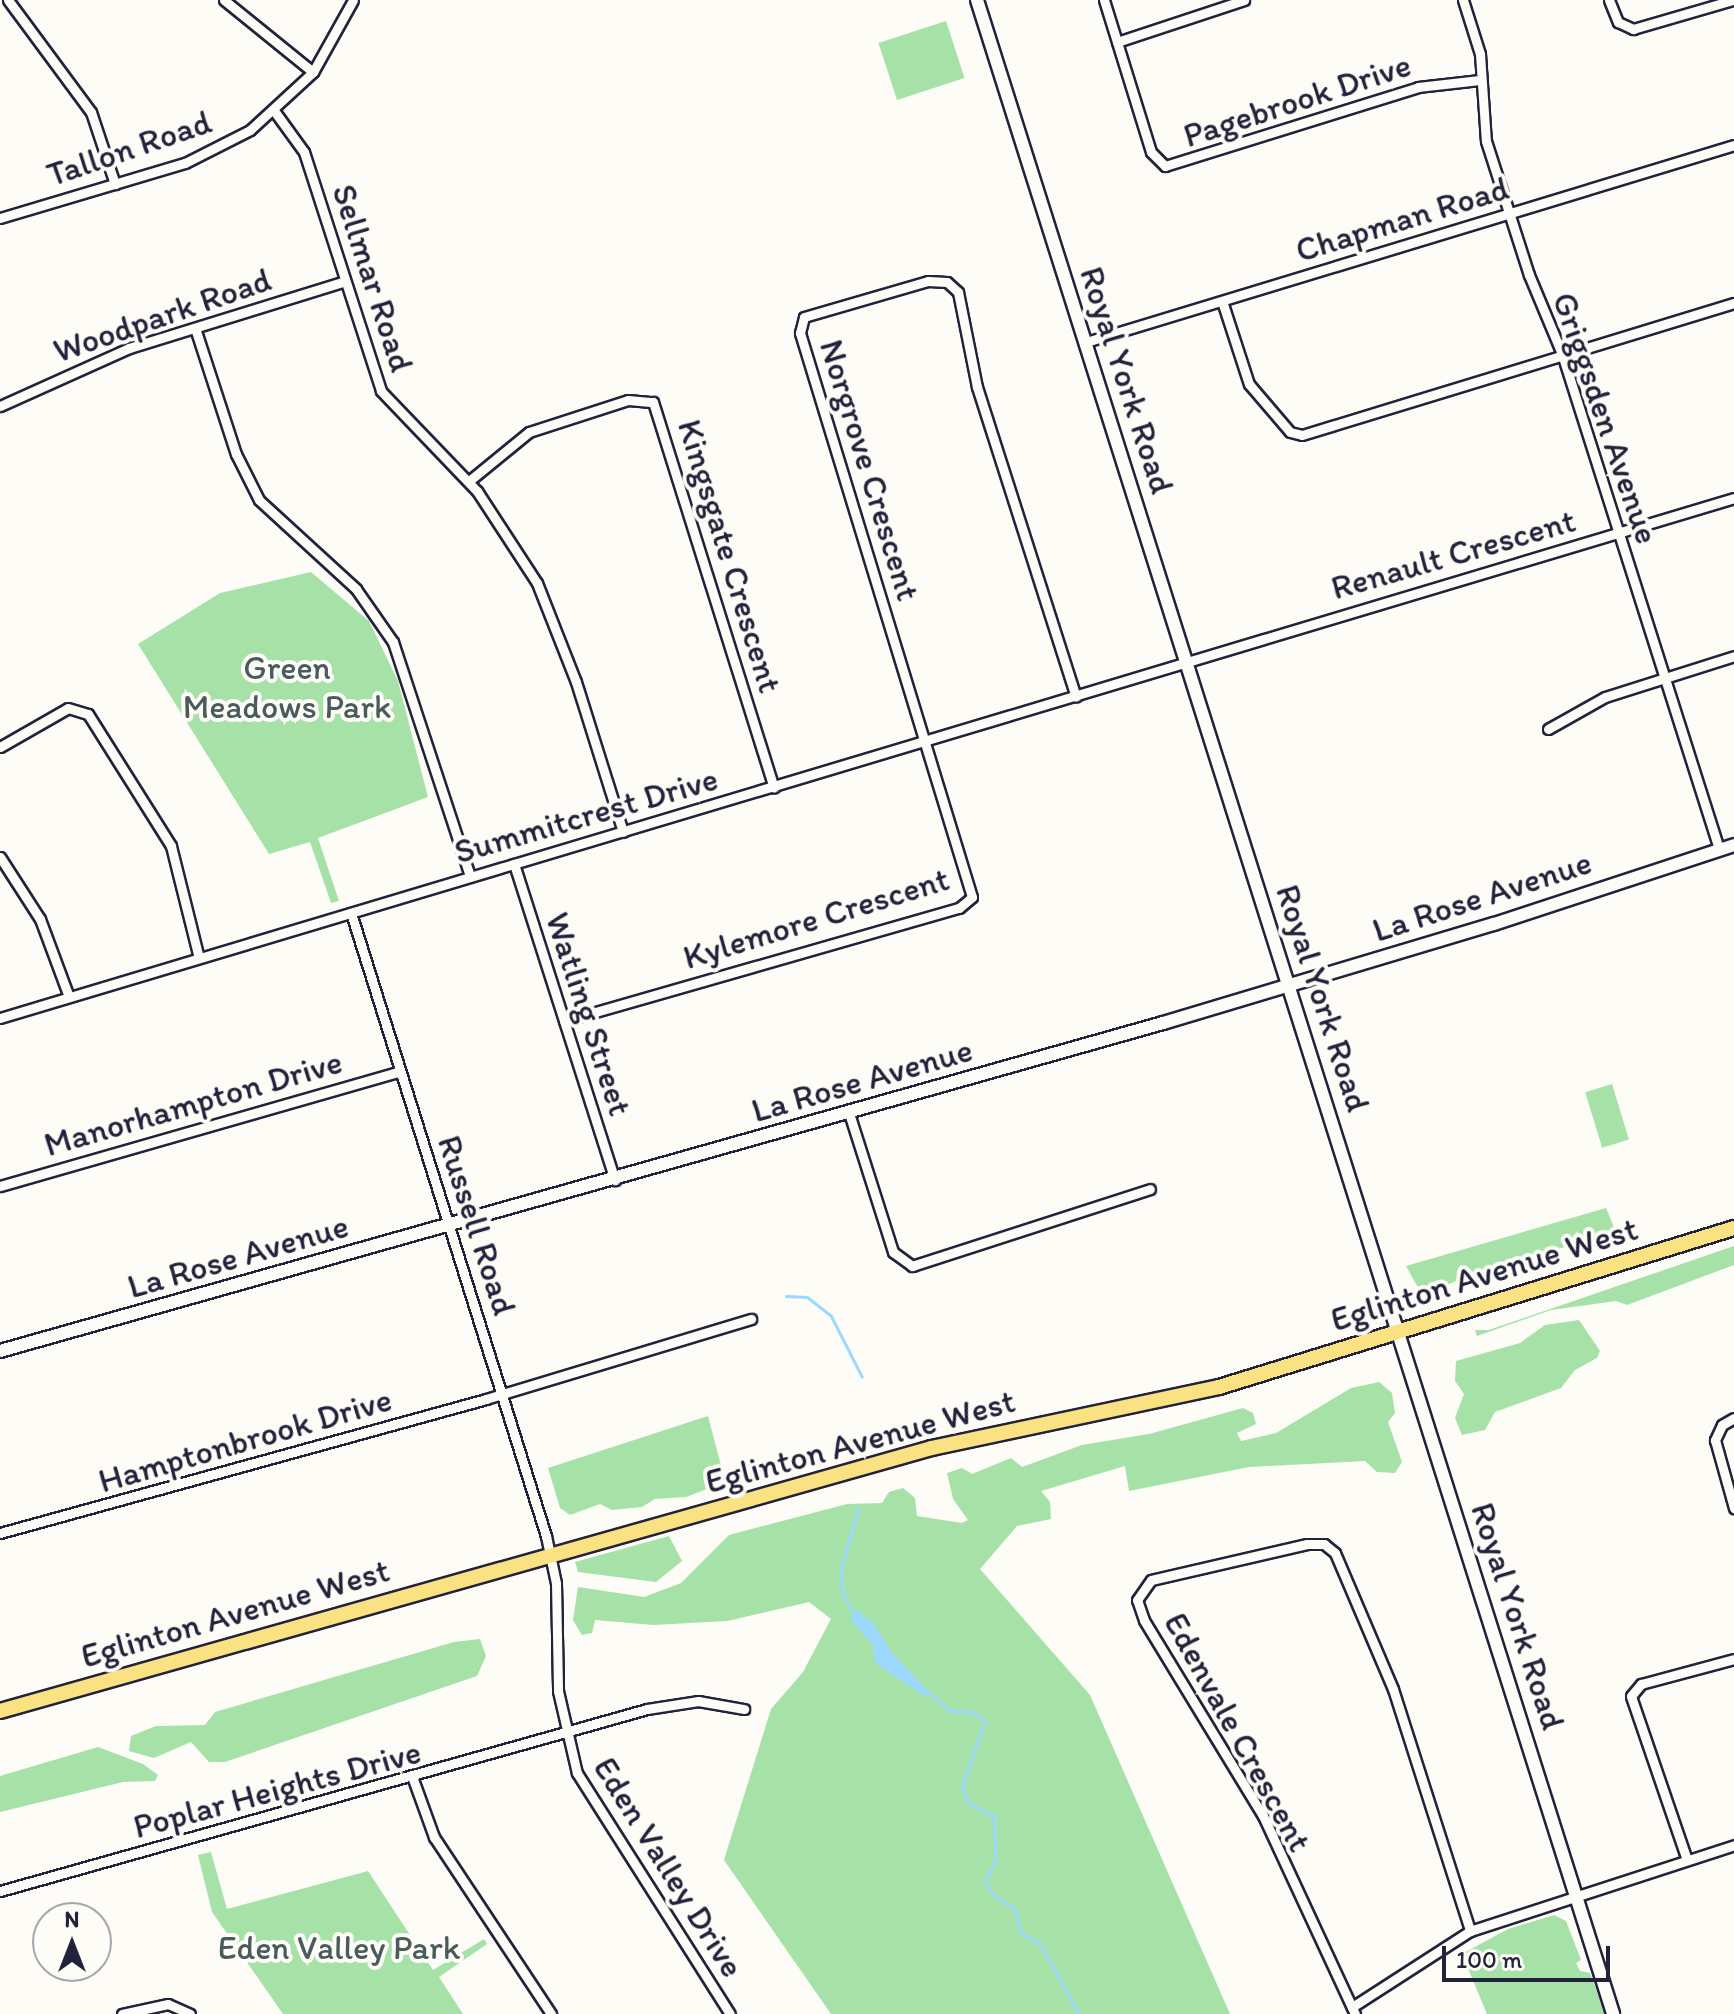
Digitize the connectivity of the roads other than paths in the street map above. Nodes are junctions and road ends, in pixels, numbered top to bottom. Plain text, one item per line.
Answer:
1 (8, 0) edge
2 (224, 0) edge
3 (353, 0) edge
4 (977, 0) edge
5 (1104, 0) edge
6 (1244, 0) edge
7 (1463, 0) edge
8 (1609, 0) edge
9 (1733, 0) edge
10 (1117, 42) junction
11 (313, 72) junction
12 (1480, 80) junction
13 (275, 112) junction
14 (1734, 145) edge
15 (115, 184) junction
16 (1509, 213) junction
17 (0, 218) edge
18 (345, 281) junction
19 (1222, 301) junction
20 (1734, 303) edge
21 (195, 328) junction
22 (1086, 342) junction
23 (1562, 354) junction
24 (0, 406) edge
25 (469, 481) junction
26 (1734, 498) edge
27 (1618, 533) junction
28 (1734, 656) edge
29 (1188, 664) junction
30 (1664, 677) junction
31 (1076, 697) junction
32 (1548, 729) dead end
33 (927, 740) junction
34 (0, 747) edge
35 (774, 787) junction
36 (623, 832) junction
37 (1734, 845) edge
38 (1719, 849) junction
39 (0, 857) edge
40 (514, 864) junction
41 (470, 876) junction
42 (351, 913) junction
43 (199, 958) junction
44 (1289, 984) junction
45 (69, 997) junction
46 (0, 1018) edge
47 (564, 1021) junction
48 (400, 1071) junction
49 (849, 1113) junction
50 (615, 1180) junction
51 (0, 1186) edge
52 (1150, 1189) dead end
53 (450, 1225) junction
54 (1734, 1228) edge
55 (751, 1319) dead end
56 (1400, 1331) junction
57 (0, 1351) edge
58 (503, 1392) junction
59 (1734, 1418) edge
60 (1734, 1508) edge
61 (0, 1533) edge
62 (550, 1554) junction
63 (1734, 1659) edge
64 (744, 1709) dead end
65 (0, 1711) edge
66 (566, 1733) junction
67 (413, 1779) junction
68 (1734, 1845) edge
69 (1687, 1860) junction
70 (0, 1891) edge
71 (1575, 1894) junction
72 (1470, 1931) junction
73 (1354, 2011) edge
74 (122, 2014) edge
75 (190, 2014) edge
76 (551, 2014) edge
77 (730, 2014) edge
78 (1613, 2014) edge

1 - 15 street
2 - 11 street
3 - 11 street, Tallon Road
4 - 22 main road, Royal York Road
5 - 10 street, Pagebrook Drive
6 - 10 street
7 - 12 street, Griggsden Avenue
8 - 9 street
10 - 12 street, Pagebrook Drive
11 - 13 street, Tallon Road
12 - 16 street, Griggsden Avenue
13 - 15 street, Tallon Road
13 - 18 street, Sellmar Road
14 - 16 street, Chapman Road
15 - 17 street, Tallon Road
16 - 19 street, Chapman Road
16 - 23 street, Griggsden Avenue
18 - 21 street, Woodpark Road
18 - 25 street, Sellmar Road
19 - 22 street, Chapman Road
19 - 23 street
20 - 23 street
21 - 24 street, Woodpark Road
21 - 41 street
22 - 29 main road, Royal York Road
23 - 27 street, Griggsden Avenue
25 - 35 street, Kingsgate Crescent
25 - 36 street, Sellmar Road
26 - 27 street, Renault Crescent
27 - 29 street, Renault Crescent
27 - 30 street, Griggsden Avenue
28 - 30 street
29 - 31 street, Summitcrest Drive
29 - 44 main road, Royal York Road
30 - 32 street
30 - 38 street, Griggsden Avenue
31 - 33 street, Summitcrest Drive
31 - 33 street, Norgrove Crescent
33 - 35 street, Summitcrest Drive
33 - 47 street, Kylemore Crescent
34 - 43 street
35 - 36 street, Summitcrest Drive
36 - 40 street, Summitcrest Drive
37 - 38 main road, La Rose Avenue
38 - 44 main road, La Rose Avenue
39 - 45 street
40 - 41 street, Summitcrest Drive
40 - 47 street, Watling Street
41 - 42 street, Summitcrest Drive
42 - 43 street, Summitcrest Drive
42 - 48 street, Russell Road
43 - 45 street, Summitcrest Drive
44 - 49 main road, La Rose Avenue
44 - 56 main road, Royal York Road
45 - 46 street, Summitcrest Drive
47 - 50 street, Watling Street
48 - 51 street, Manorhampton Drive
48 - 53 street, Russell Road
49 - 50 main road, La Rose Avenue
49 - 52 street
50 - 53 main road, La Rose Avenue
53 - 57 main road, La Rose Avenue
53 - 58 street, Russell Road
54 - 56 main road, Eglinton Avenue West
55 - 58 street, Hamptonbrook Drive
56 - 62 main road, Eglinton Avenue West
56 - 71 main road, Royal York Road
58 - 61 street, Hamptonbrook Drive
58 - 62 street, Russell Road
59 - 60 street
62 - 65 main road, Eglinton Avenue West
62 - 66 street, Eden Valley Drive
63 - 69 street
64 - 66 street, Poplar Heights Drive
66 - 67 street, Poplar Heights Drive
66 - 77 street, Eden Valley Drive
67 - 70 street, Poplar Heights Drive
67 - 76 street
68 - 69 street
69 - 71 street
71 - 72 street
71 - 78 main road, Royal York Road
72 - 73 street
72 - 73 street, Edenvale Crescent
74 - 75 street

